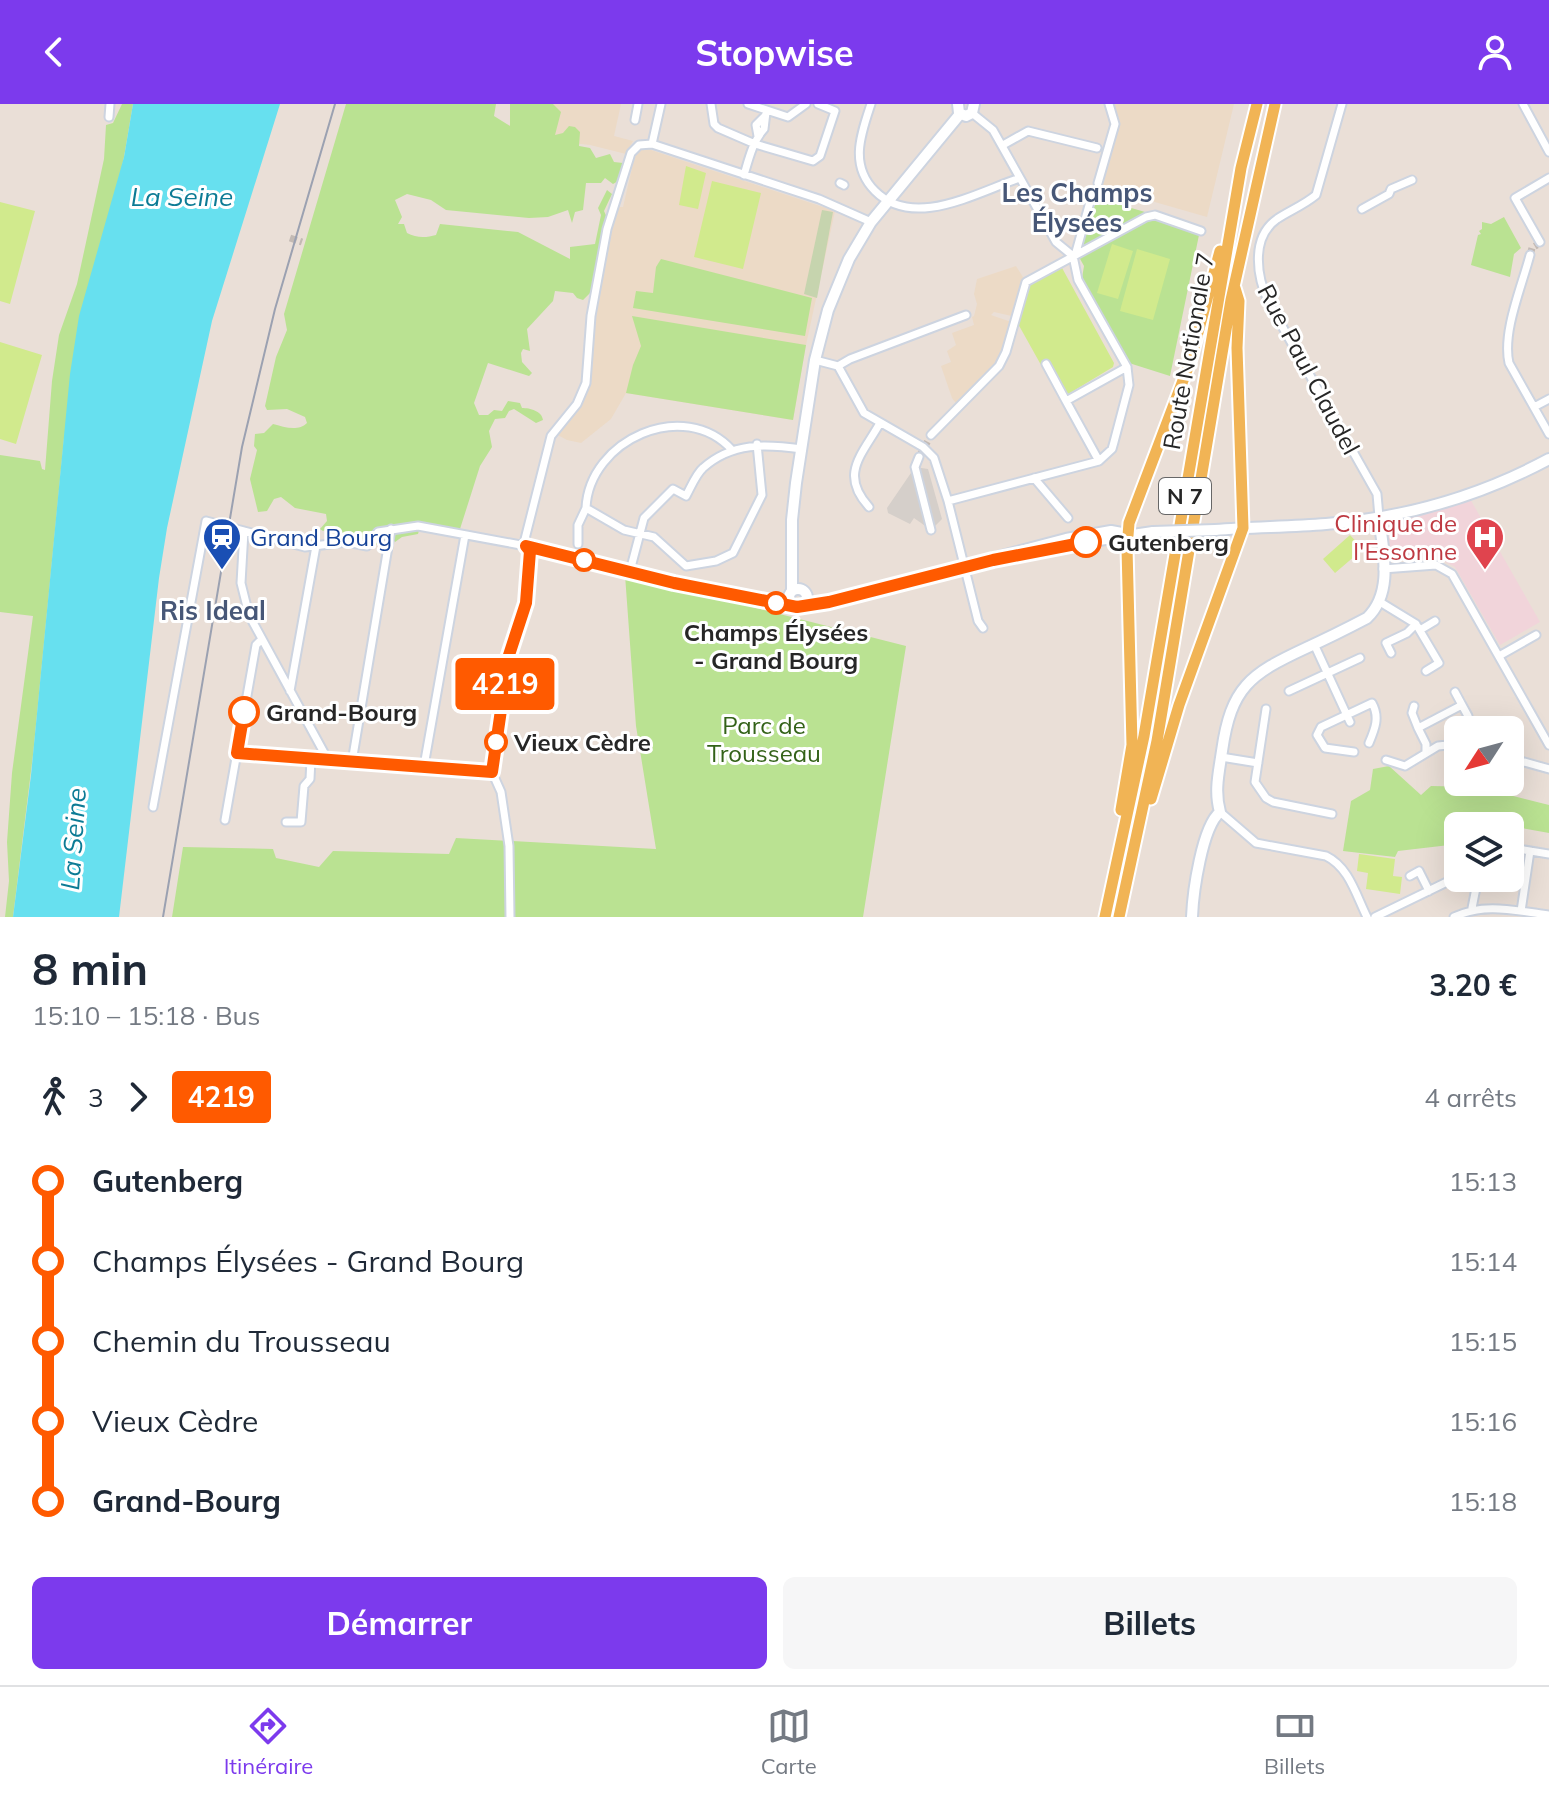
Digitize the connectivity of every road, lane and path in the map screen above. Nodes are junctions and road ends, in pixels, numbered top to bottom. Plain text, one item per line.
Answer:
1 (110, 104) edge
2 (638, 104) edge
3 (661, 104) edge
4 (711, 104) edge
5 (748, 104) edge
6 (806, 104) edge
7 (818, 104) edge
8 (871, 104) edge
9 (1109, 104) edge
10 (1257, 104) edge
11 (1275, 104) edge
12 (1342, 104) edge
13 (1523, 104) edge
14 (959, 109) edge
15 (973, 109) edge
16 (765, 114) junction
17 (109, 117) dead end
18 (635, 120) dead end
19 (756, 140) junction
20 (652, 144) junction
21 (1003, 145) junction
22 (1097, 148) dead end
23 (1549, 152) edge
24 (1241, 168) junction
25 (746, 175) junction
26 (1020, 178) junction
27 (1412, 180) dead end
28 (1549, 180) edge
29 (887, 201) junction
30 (1362, 209) dead end
31 (871, 222) junction
32 (1201, 231) dead end
33 (1549, 235) edge
34 (1075, 254) junction
35 (1530, 255) tunnel mouth
36 (1235, 286) junction
37 (966, 315) dead end
38 (815, 360) junction
39 (1046, 364) dead end
40 (838, 366) junction
41 (1127, 367) junction
42 (1549, 399) edge
43 (1066, 401) junction
44 (1534, 407) junction
45 (880, 423) junction
46 (1549, 434) edge
47 (931, 435) tunnel mouth
48 (757, 444) junction
49 (802, 449) junction
50 (732, 450) junction
51 (919, 457) tunnel mouth
52 (1549, 459) edge
53 (1099, 461) junction
54 (1034, 478) junction
55 (948, 501) junction
56 (869, 507) dead end
57 (586, 508) junction
58 (1379, 517) junction
59 (1068, 518) dead end
60 (1243, 528) junction
61 (391, 529) junction
62 (931, 530) dead end
63 (244, 531) junction
64 (640, 532) junction
65 (1127, 534) junction
66 (465, 535) junction
67 (578, 544) dead end
68 (316, 546) junction
69 (526, 546) junction
70 (964, 567) junction
71 (1383, 569) junction
72 (630, 571) junction
73 (797, 591) junction
74 (857, 593) junction
75 (771, 602) junction
76 (1380, 602) junction
77 (799, 606) junction
78 (1435, 621) dead end
79 (1418, 627) junction
80 (983, 628) dead end
81 (1536, 635) dead end
82 (261, 640) junction
83 (1314, 644) junction
84 (1391, 653) dead end
85 (1499, 656) junction
86 (1360, 658) dead end
87 (1426, 671) dead end
88 (1328, 673) junction
89 (290, 691) junction
90 (1289, 691) dead end
91 (1455, 692) dead end
92 (1462, 705) junction
93 (1414, 706) dead end
94 (1266, 709) dead end
95 (1468, 716) dead end
96 (1349, 718) junction
97 (1406, 719) dead end
98 (1417, 725) junction
99 (1369, 743) dead end
100 (1444, 745) edge
101 (1549, 745) edge
102 (1354, 752) dead end
103 (1426, 752) junction
104 (237, 753) junction
105 (1221, 757) junction
106 (311, 759) junction
107 (328, 760) junction
108 (1386, 760) dead end
109 (352, 762) junction
110 (1524, 762) edge
111 (1258, 763) junction
112 (424, 766) junction
113 (1549, 769) edge
114 (492, 772) junction
115 (153, 807) dead end
116 (1220, 812) junction
117 (1332, 814) dead end
118 (225, 820) dead end
119 (286, 822) dead end
120 (1524, 850) edge
121 (1530, 851) junction
122 (1549, 854) edge
123 (1430, 866) dead end
124 (1130, 868) junction
125 (1419, 871) junction
126 (1410, 876) dead end
127 (1444, 884) edge
128 (1112, 889) junction
129 (1429, 891) junction
130 (1475, 892) edge
131 (1472, 908) junction
132 (1521, 911) junction
133 (1549, 915) edge
134 (510, 917) edge
135 (1105, 917) edge
136 (1119, 917) edge
137 (1192, 917) edge
138 (1367, 917) edge
139 (1375, 917) edge
140 (1454, 917) edge

1 - 17 street
2 - 18 street
3 - 20 street
4 - 19 street
5 - 16 street
6 - 16 street
7 - 19 street
8 - 29 street
9 - 34 street
10 - 24 main road, Route Nationale 7 / N 7
11 - 36 main road, Route Nationale 7 / N 7
12 - 58 street, Rue Paul Claudel
13 - 23 street
14 - 15 street
14 - 29 street
15 - 21 street
16 - 19 street
19 - 25 street
20 - 25 street
20 - 69 street
21 - 22 street
21 - 26 street
24 - 65 main road
24 - 128 main road, Route Nationale 7 / N 7
25 - 31 street
26 - 29 street
26 - 34 street
27 - 30 street
28 - 33 street
28 - 33 street
29 - 31 street
31 - 38 street
32 - 34 street
34 - 41 street
34 - 47 street
35 - 44 street
36 - 60 main road
36 - 124 main road, Route Nationale 7 / N 7
37 - 40 street
38 - 40 street
38 - 49 street
39 - 43 street
40 - 45 street
41 - 43 street
41 - 53 street
42 - 44 street
43 - 53 street
44 - 46 street
45 - 55 street
45 - 56 street
48 - 49 street
48 - 50 street
48 - 64 street
49 - 73 street
50 - 57 street
50 - 64 street
51 - 62 street
52 - 58 street
53 - 54 street
54 - 55 street
54 - 59 street
55 - 70 street
57 - 64 street
57 - 67 street
58 - 60 street
58 - 71 street
60 - 65 street, bridge
60 - 124 main road
61 - 66 street
61 - 68 street
61 - 109 street
63 - 68 street
63 - 82 street
63 - 115 street
64 - 72 street
65 - 70 street
65 - 128 main road
66 - 69 street
66 - 112 street
68 - 89 street
69 - 72 street
69 - 114 street
70 - 74 street
70 - 80 street
71 - 76 street
71 - 85 street
72 - 75 street
73 - 74 street
73 - 75 street
73 - 77 street
73 - 77 street
74 - 77 street
75 - 77 street
76 - 79 street
76 - 83 street
78 - 79 street
79 - 84 street
79 - 87 street
81 - 85 street
82 - 89 street
82 - 104 street
83 - 88 street
83 - 105 street
85 - 101 street
86 - 88 street
88 - 90 street
88 - 96 street
89 - 107 street
91 - 92 street
92 - 95 street
92 - 98 street
93 - 98 street
94 - 111 street
96 - 99 street
96 - 102 street
97 - 98 street
98 - 103 street
100 - 103 street
103 - 108 street
104 - 106 street
104 - 118 street
105 - 111 street
105 - 116 street
106 - 107 street
106 - 119 street
107 - 109 street
109 - 112 street
110 - 113 street
111 - 117 street
112 - 114 street
114 - 134 street
116 - 137 street
116 - 138 street
120 - 121 street
121 - 122 street
121 - 132 street
123 - 125 street
124 - 136 main road, N 7
125 - 126 street
125 - 129 street
127 - 129 street
128 - 135 main road, N 7
129 - 139 street
130 - 131 street
131 - 132 street
131 - 140 street
132 - 133 street

